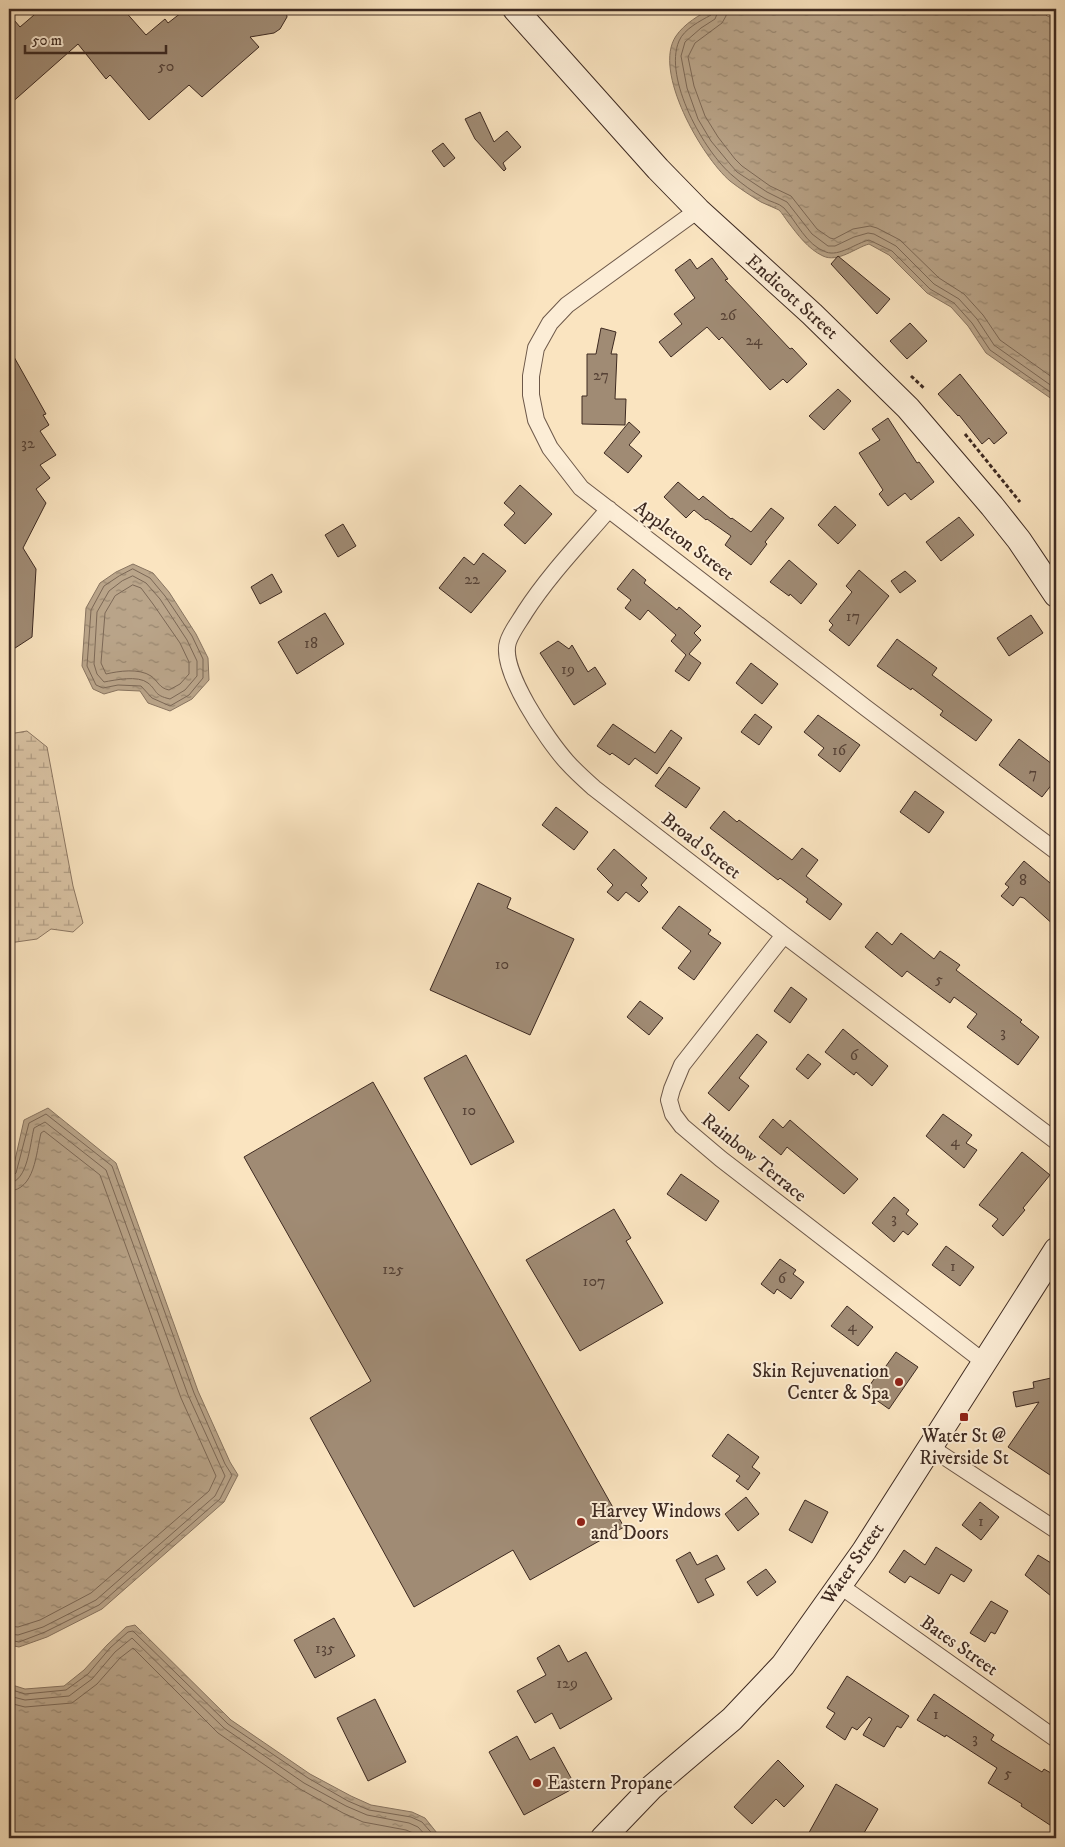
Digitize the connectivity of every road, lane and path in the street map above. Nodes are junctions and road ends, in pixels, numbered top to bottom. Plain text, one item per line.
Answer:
1 (515, 9) edge
2 (698, 210) junction
3 (911, 376) dead end
4 (925, 389) dead end
5 (965, 434) dead end
6 (1020, 502) dead end
7 (609, 509) junction
8 (1056, 595) edge
9 (1056, 851) edge
10 (784, 935) junction
11 (1056, 1141) edge
12 (1056, 1250) edge
13 (984, 1362) junction
14 (930, 1447) junction
15 (1056, 1530) edge
16 (840, 1585) junction
17 (1056, 1739) edge
18 (603, 1838) edge

1 - 2 main road, Endicott Street
2 - 7 street, Appleton Street
2 - 8 main road, Endicott Street
3 - 4 path
5 - 6 path
7 - 9 street, Appleton Street
7 - 10 street, Broad Street
10 - 11 street, Broad Street
10 - 13 street, Rainbow Terrace
12 - 13 main road, Water Street
13 - 14 main road, Water Street
14 - 15 street
14 - 16 main road, Water Street
16 - 17 street, Bates Street
16 - 18 main road, Water Street

